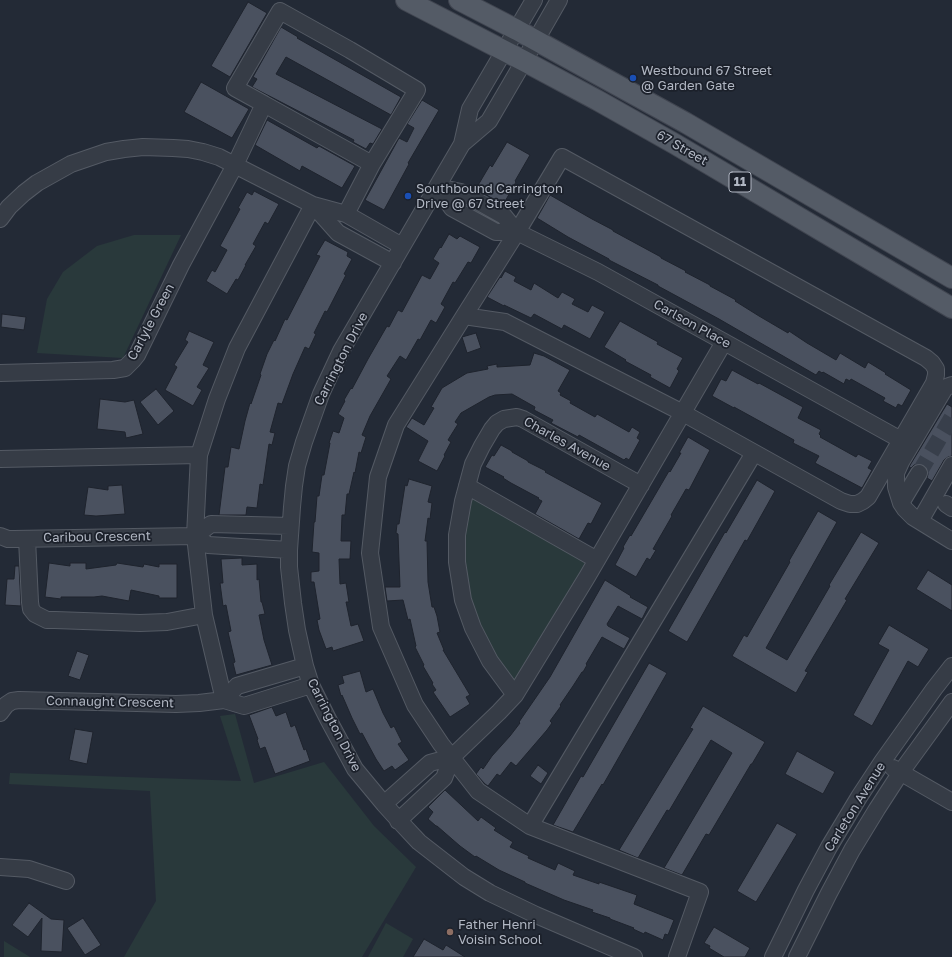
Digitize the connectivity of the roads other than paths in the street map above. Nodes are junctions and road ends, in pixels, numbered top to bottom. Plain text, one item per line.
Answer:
1 (406, 0) edge
2 (458, 0) edge
3 (534, 0) edge
4 (559, 0) edge
5 (517, 30) junction
6 (536, 40) junction
7 (504, 51) junction
8 (524, 61) junction
9 (264, 104) junction
10 (462, 144) junction
11 (372, 164) junction
12 (235, 165) junction
13 (436, 187) junction
14 (313, 205) junction
15 (346, 214) junction
16 (0, 219) edge
17 (517, 232) junction
18 (402, 246) junction
19 (393, 263) junction
20 (952, 278) edge
21 (952, 308) edge
22 (464, 316) junction
23 (724, 342) junction
24 (0, 373) edge
25 (952, 385) edge
26 (683, 413) junction
27 (901, 440) junction
28 (754, 453) junction
29 (199, 455) junction
30 (0, 459) edge
31 (952, 465) edge
32 (919, 473) tunnel mouth
33 (641, 485) junction
34 (467, 486) junction
35 (902, 503) junction
36 (920, 521) junction
37 (290, 526) junction
38 (0, 536) edge
39 (195, 536) junction
40 (27, 539) junction
41 (952, 541) edge
42 (289, 550) junction
43 (597, 560) junction
44 (204, 614) junction
45 (305, 666) junction
46 (952, 666) edge
47 (311, 685) junction
48 (515, 695) junction
49 (224, 700) junction
50 (952, 702) edge
51 (0, 713) edge
52 (452, 757) junction
53 (882, 762) junction
54 (901, 772) junction
55 (952, 802) edge
56 (384, 804) junction
57 (398, 820) junction
58 (530, 826) junction
59 (0, 868) edge
60 (66, 881) dead end
61 (605, 951) edge
62 (634, 957) edge
63 (677, 957) edge
64 (773, 957) edge
65 (797, 957) edge

1 - 7 main road, 67 Street / 11
2 - 5 main road, 67 Street / 11
3 - 5 street, Carrington Drive
4 - 6 street, Carrington Drive
5 - 6 main road, 67 Street / 11
5 - 7 street, Carrington Drive
6 - 8 street, Carrington Drive
6 - 20 main road, 67 Street / 11
7 - 8 main road, 67 Street / 11
7 - 10 street, Carrington Drive
8 - 10 street, Carrington Drive
8 - 21 main road, 67 Street / 11
9 - 11 street
9 - 11 street
9 - 12 street, Carlyle Green
10 - 13 street, Carrington Drive
11 - 15 street
12 - 14 street
12 - 16 street
12 - 24 street, Carlyle Green
13 - 17 street, Carlson Place
13 - 18 street, Carrington Drive
14 - 15 street
14 - 19 street
14 - 29 street
15 - 18 street
17 - 22 street
17 - 23 street, Carlson Place
17 - 27 street
18 - 19 street, Carrington Drive
19 - 37 street, Carrington Drive
22 - 26 street
22 - 52 street
23 - 26 street
23 - 27 street, Carlson Place
25 - 35 street
26 - 28 street
26 - 33 street
27 - 28 street
28 - 58 street
29 - 30 street
29 - 39 street
31 - 36 street
32 - 35 street
33 - 34 street, Charles Avenue
33 - 43 street
34 - 43 street
34 - 48 street, Charles Avenue
35 - 36 street
36 - 41 street
37 - 39 street
37 - 42 street, Carrington Drive
38 - 40 street, Caribou Crescent
39 - 40 street, Caribou Crescent
39 - 42 street, Caribou Crescent
39 - 44 street
40 - 44 street
42 - 45 street, Carrington Drive
43 - 48 street
44 - 49 street
45 - 47 street, Carrington Drive
45 - 49 street
46 - 53 street, Carleton Avenue
47 - 49 street, Connaught Crescent
47 - 56 street, Carrington Drive
48 - 52 street
49 - 51 street, Connaught Crescent
50 - 54 street, Carleton Avenue
52 - 56 street
52 - 57 street
52 - 58 street
53 - 54 street
53 - 64 street, Carleton Avenue
54 - 55 street
54 - 65 street, Carleton Avenue
56 - 57 street, Carrington Drive
57 - 61 street, Carrington Drive
58 - 63 street
59 - 60 street
61 - 62 street, Carrington Drive

